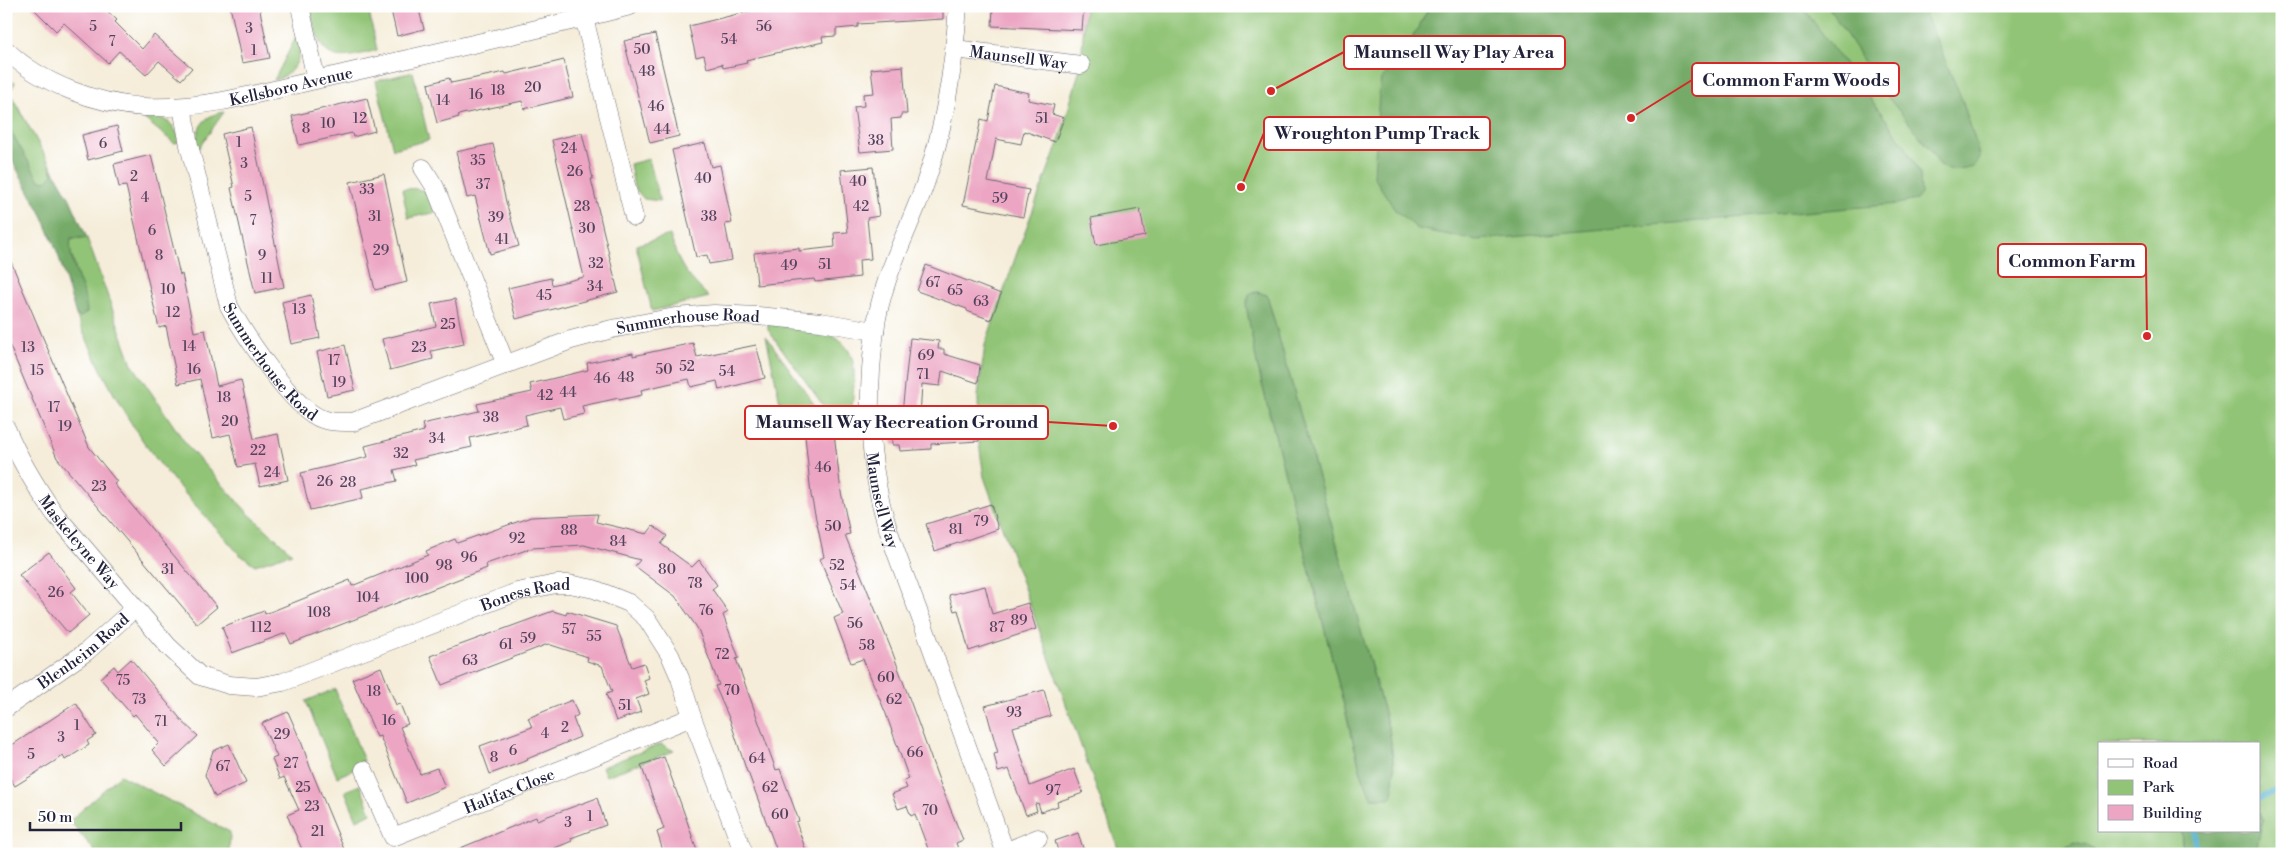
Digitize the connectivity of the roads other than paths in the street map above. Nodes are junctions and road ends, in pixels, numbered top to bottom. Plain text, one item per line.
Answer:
1 (300, 6) edge
2 (630, 6) edge
3 (958, 6) edge
4 (584, 18) junction
5 (955, 49) junction
6 (6, 50) edge
7 (1082, 65) dead end
8 (316, 79) junction
9 (182, 107) junction
10 (423, 168) dead end
11 (634, 217) dead end
12 (875, 331) junction
13 (506, 365) junction
14 (6, 428) edge
15 (13, 462) edge
16 (135, 608) junction
17 (168, 646) joint
18 (6, 708) edge
19 (692, 717) junction
20 (364, 770) dead end
21 (1038, 838) dead end
22 (1005, 853) edge
23 (744, 854) edge

1 - 8 street
2 - 4 street, Kellsboro Avenue
3 - 5 street, Maunsell Way
4 - 8 street, Kellsboro Avenue
4 - 11 street
5 - 7 street, Maunsell Way
5 - 12 street, Maunsell Way
6 - 9 street, Kellsboro Avenue
8 - 9 street, Kellsboro Avenue
9 - 13 street, Summerhouse Road
10 - 13 street
12 - 13 street, Summerhouse Road
12 - 22 street, Maunsell Way
14 - 15 street, Maskeleyne Way
15 - 16 street, Maskeleyne Way
16 - 17 street, Maskeleyne Way
16 - 18 street, Blenheim Road
17 - 19 street, Boness Road
19 - 20 street, Halifax Close
19 - 23 street, Boness Road
21 - 22 street, Maunsell Way

